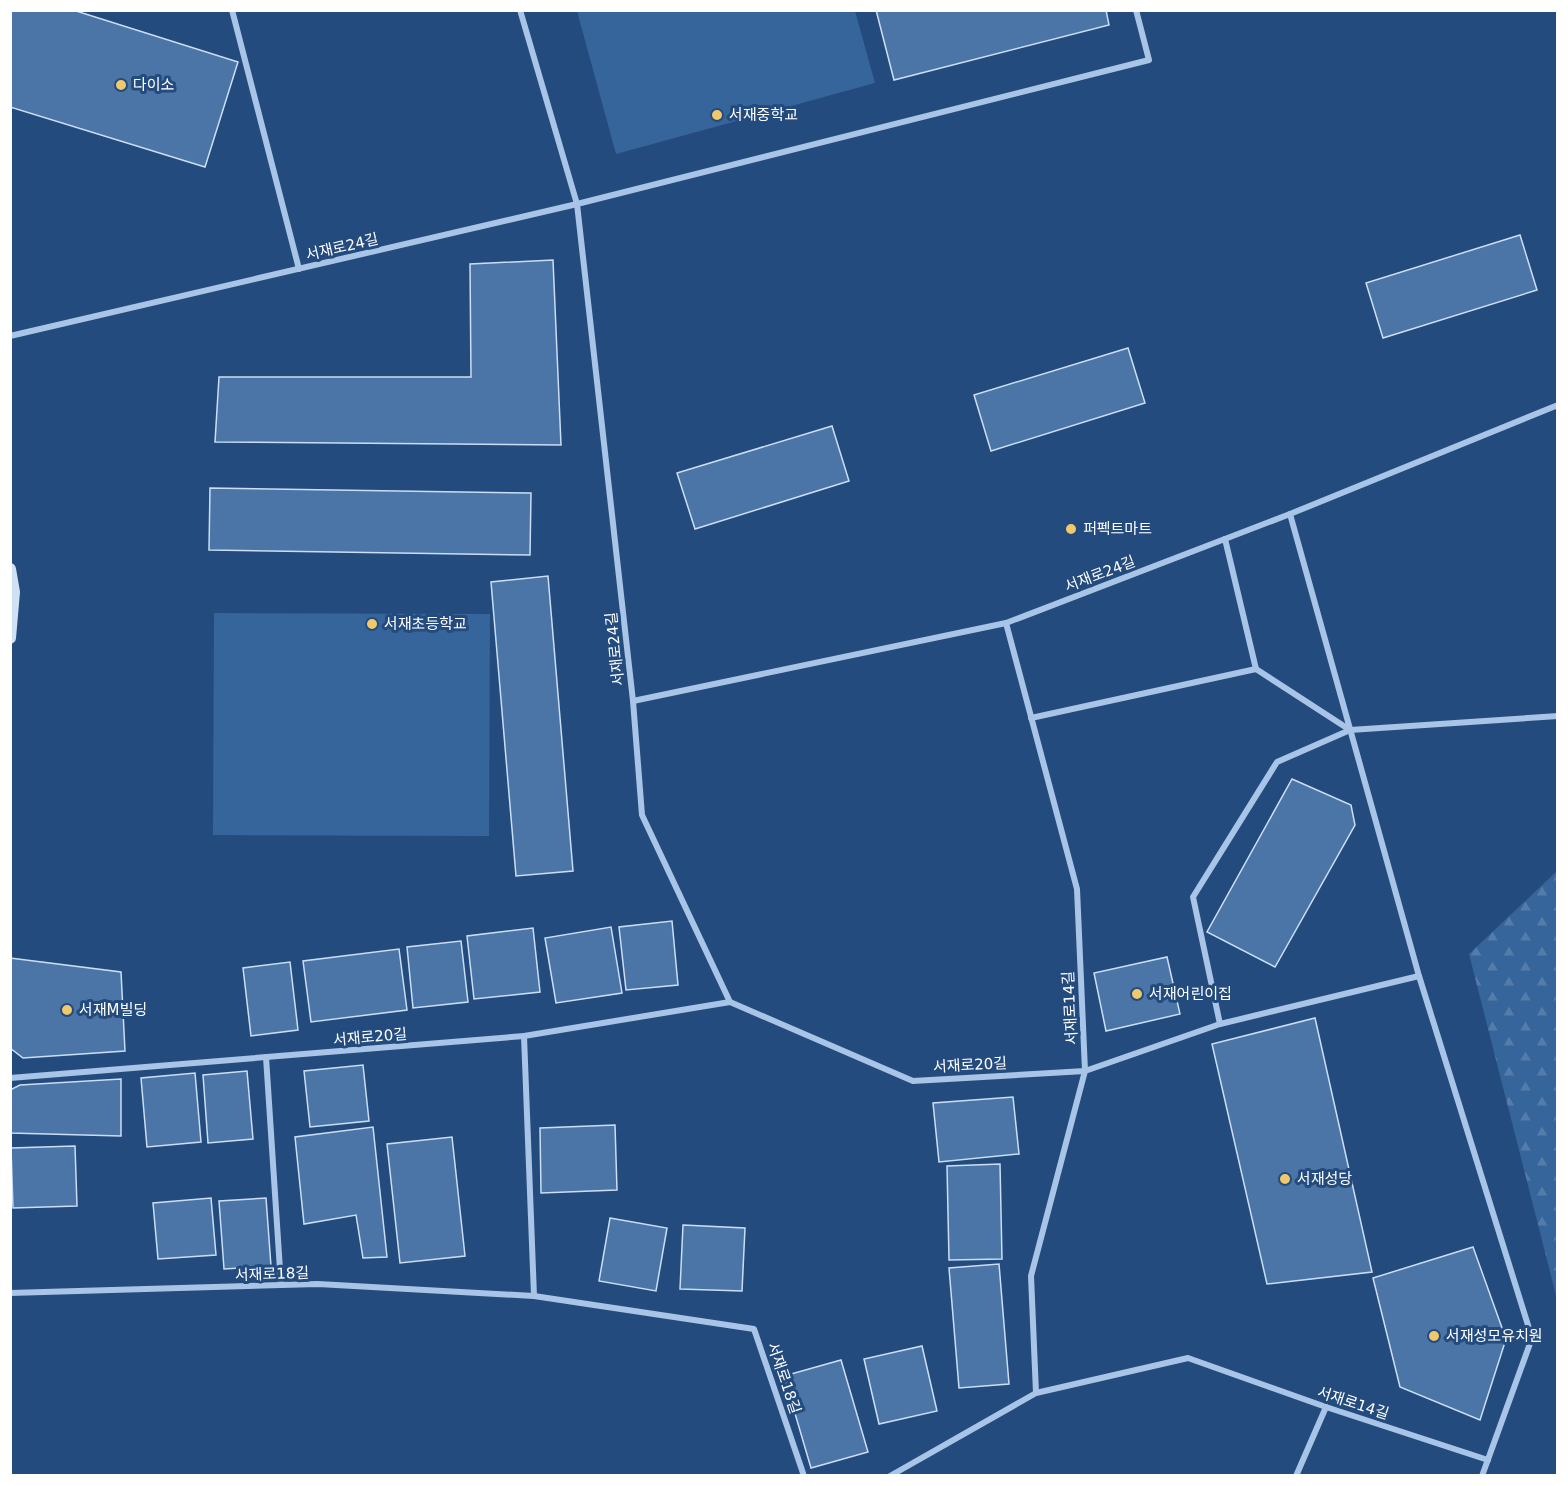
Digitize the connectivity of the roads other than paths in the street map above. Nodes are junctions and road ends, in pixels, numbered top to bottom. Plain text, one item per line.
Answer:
1 (232, 10) edge
2 (520, 10) edge
3 (1136, 10) edge
4 (577, 204) junction
5 (299, 269) junction
6 (10, 336) edge
7 (1557, 405) edge
8 (1290, 514) junction
9 (1225, 539) junction
10 (10, 569) edge
11 (1006, 623) junction
12 (10, 638) edge
13 (1256, 669) junction
14 (633, 701) junction
15 (1557, 716) edge
16 (1031, 718) junction
17 (1350, 730) junction
18 (1419, 976) junction
19 (730, 1002) junction
20 (1220, 1024) junction
21 (524, 1036) junction
22 (266, 1057) junction
23 (1086, 1071) junction
24 (10, 1078) edge
25 (281, 1285) junction
26 (10, 1293) edge
27 (534, 1296) junction
28 (1036, 1393) junction
29 (1326, 1407) junction
30 (1488, 1460) junction
31 (804, 1476) edge
32 (890, 1476) edge
33 (1296, 1476) edge
34 (1482, 1476) edge

1 - 5 street
2 - 4 street
3 - 4 street
4 - 5 street, 서재로24길
4 - 14 street, 서재로24길
5 - 6 street, 서재로24길
7 - 8 street, 서재로24길
8 - 9 street, 서재로24길
8 - 17 street
9 - 11 street, 서재로24길
9 - 13 street
10 - 12 main road
11 - 14 street, 서재로24길
11 - 16 street, 서재로14길
13 - 16 street
13 - 17 street
14 - 19 street
15 - 17 street
16 - 23 street, 서재로14길
17 - 18 street
17 - 20 street
18 - 20 street, 서재로20길
18 - 30 street
19 - 21 street, 서재로20길
19 - 23 street, 서재로20길
20 - 23 street, 서재로20길
21 - 22 street, 서재로20길
21 - 27 street
22 - 24 street, 서재로20길
22 - 25 street
23 - 28 street, 서재로14길
25 - 26 street, 서재로18길
25 - 27 street, 서재로18길
27 - 31 street, 서재로18길
28 - 29 street, 서재로14길
28 - 32 street, 서재로14길
29 - 30 street, 서재로14길
29 - 33 street
30 - 34 street

